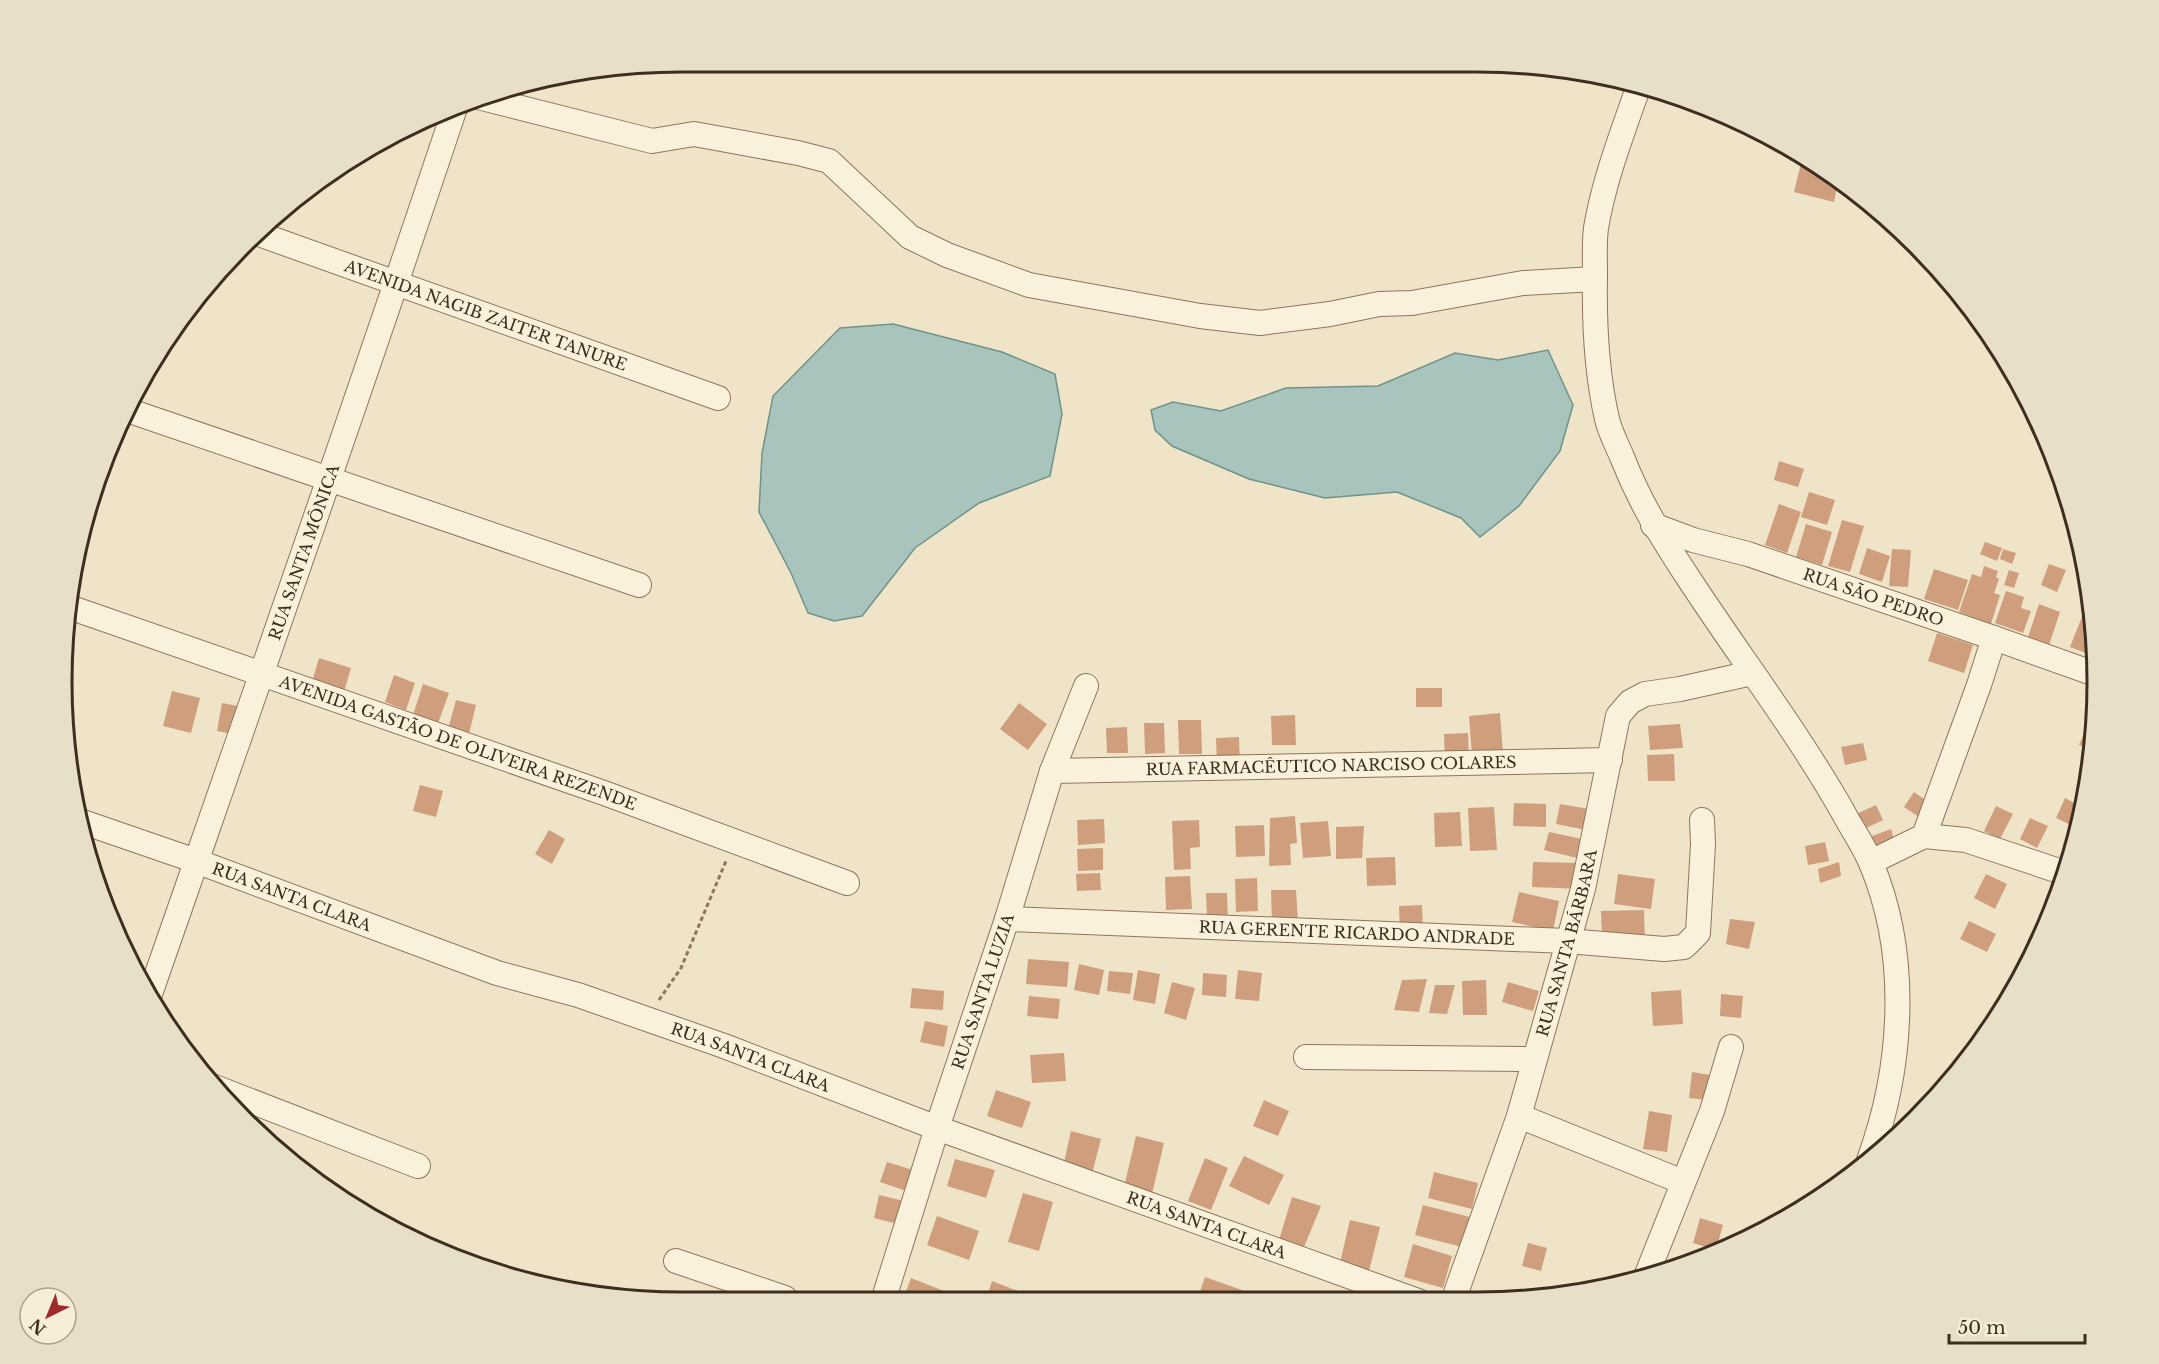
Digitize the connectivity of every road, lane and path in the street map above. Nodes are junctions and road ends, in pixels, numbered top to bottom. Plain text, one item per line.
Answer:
1 (1636, 93) edge
2 (495, 101) edge
3 (452, 117) edge
4 (266, 237) edge
5 (1595, 279) junction
6 (396, 283) junction
7 (718, 398) dead end
8 (135, 413) edge
9 (330, 479) junction
10 (1653, 525) junction
11 (639, 585) dead end
12 (76, 610) edge
13 (1994, 638) junction
14 (2087, 671) edge
15 (1752, 673) junction
16 (260, 674) junction
17 (1086, 686) dead end
18 (1610, 760) junction
19 (1052, 771) junction
20 (1702, 820) dead end
21 (89, 824) edge
22 (1924, 836) junction
23 (734, 842) junction
24 (196, 861) junction
25 (1870, 862) junction
26 (2057, 870) edge
27 (847, 884) dead end
28 (1006, 919) junction
29 (1567, 941) junction
30 (153, 985) edge
31 (646, 1019) junction
32 (1731, 1047) dead end
33 (1306, 1057) dead end
34 (1534, 1059) junction
35 (233, 1094) edge
36 (1519, 1116) junction
37 (937, 1128) junction
38 (1875, 1145) edge
39 (418, 1166) dead end
40 (1683, 1182) junction
41 (676, 1261) dead end
42 (1650, 1267) edge
43 (767, 1292) edge
44 (886, 1292) edge
45 (1393, 1292) edge
46 (1456, 1292) edge

1 - 5 street
2 - 5 street
3 - 6 street, RUA SANTA MÔNICA
4 - 6 street, AVENIDA NAGIB ZAITER TANURE
5 - 10 street
6 - 7 street, AVENIDA NAGIB ZAITER TANURE
6 - 9 street, RUA SANTA MÔNICA
8 - 9 street
9 - 11 street
9 - 16 street, RUA SANTA MÔNICA
10 - 13 street, RUA SÃO PEDRO
10 - 15 street
12 - 16 street, AVENIDA GASTÃO DE OLIVEIRA REZENDE
13 - 14 street, RUA SÃO PEDRO
13 - 22 street
15 - 18 street, RUA SANTA BÁRBARA
15 - 25 street
16 - 23 street, AVENIDA GASTÃO DE OLIVEIRA REZENDE
16 - 24 street, RUA SANTA MÔNICA
17 - 19 street, RUA SANTA LUZIA
18 - 19 street, RUA FARMACÊUTICO NARCISO COLARES
18 - 29 street, RUA SANTA BÁRBARA
19 - 28 street, RUA SANTA LUZIA
20 - 29 street, RUA GERENTE RICARDO ANDRADE
21 - 24 street, RUA SANTA CLARA
22 - 25 street
22 - 26 street
23 - 27 street, AVENIDA GASTÃO DE OLIVEIRA REZENDE
23 - 31 path
24 - 30 street, RUA SANTA MÔNICA
24 - 31 street, RUA SANTA CLARA
25 - 38 street
28 - 29 street, RUA GERENTE RICARDO ANDRADE
28 - 37 street, RUA SANTA LUZIA
29 - 34 street, RUA SANTA BÁRBARA
31 - 37 street, RUA SANTA CLARA
32 - 40 street
33 - 34 street
34 - 36 street, RUA SANTA BÁRBARA
35 - 39 street
36 - 40 street
36 - 46 street, RUA SANTA BÁRBARA
37 - 44 street, RUA SANTA LUZIA
37 - 45 street, RUA SANTA CLARA
40 - 42 street
41 - 43 street

